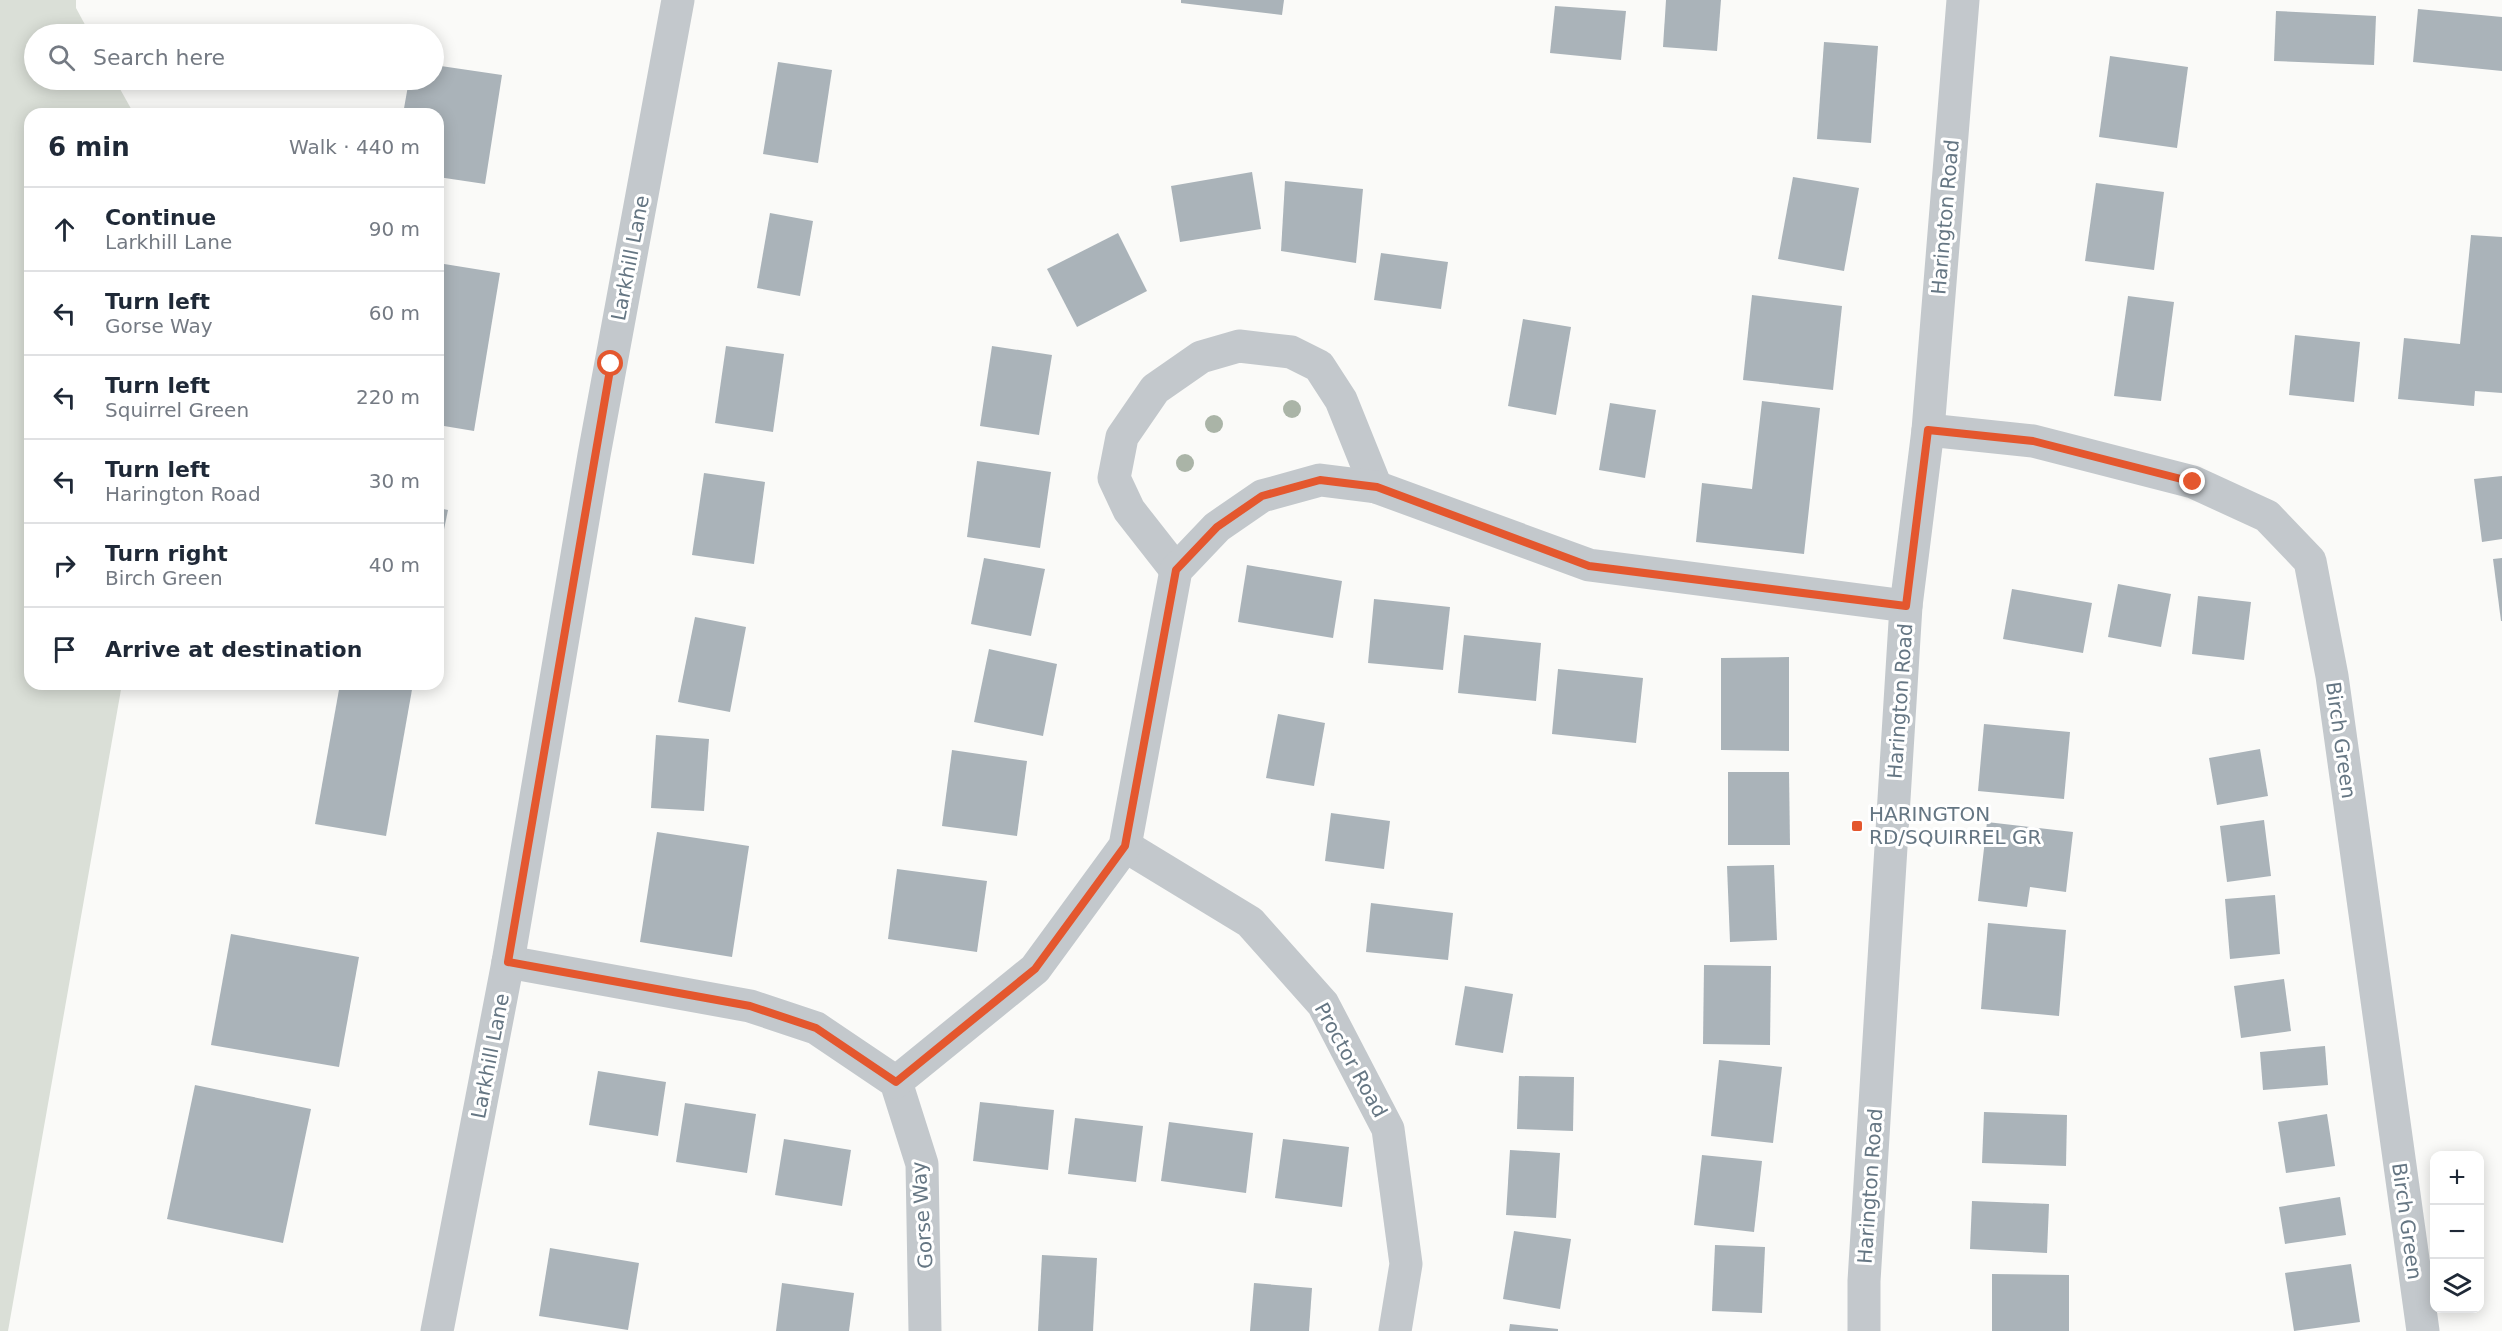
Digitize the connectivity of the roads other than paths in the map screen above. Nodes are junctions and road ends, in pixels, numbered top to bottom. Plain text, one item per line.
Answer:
1 (678, 0) edge
2 (1963, 0) edge
3 (1928, 430) junction
4 (1377, 487) junction
5 (1176, 570) junction
6 (1906, 606) junction
7 (1125, 846) junction
8 (508, 962) junction
9 (896, 1082) junction
10 (437, 1331) edge
11 (925, 1331) edge
12 (1395, 1331) edge
13 (1864, 1331) edge
14 (2422, 1331) edge

1 - 8 street, Larkhill Lane
2 - 3 street, Harington Road
3 - 6 street, Harington Road
3 - 14 street, Birch Green
4 - 5 street
4 - 5 street
4 - 6 street
5 - 7 street
6 - 13 street, Harington Road
7 - 9 street
7 - 12 street, Proctor Road
8 - 9 street
8 - 10 street, Larkhill Lane
9 - 11 street, Gorse Way

